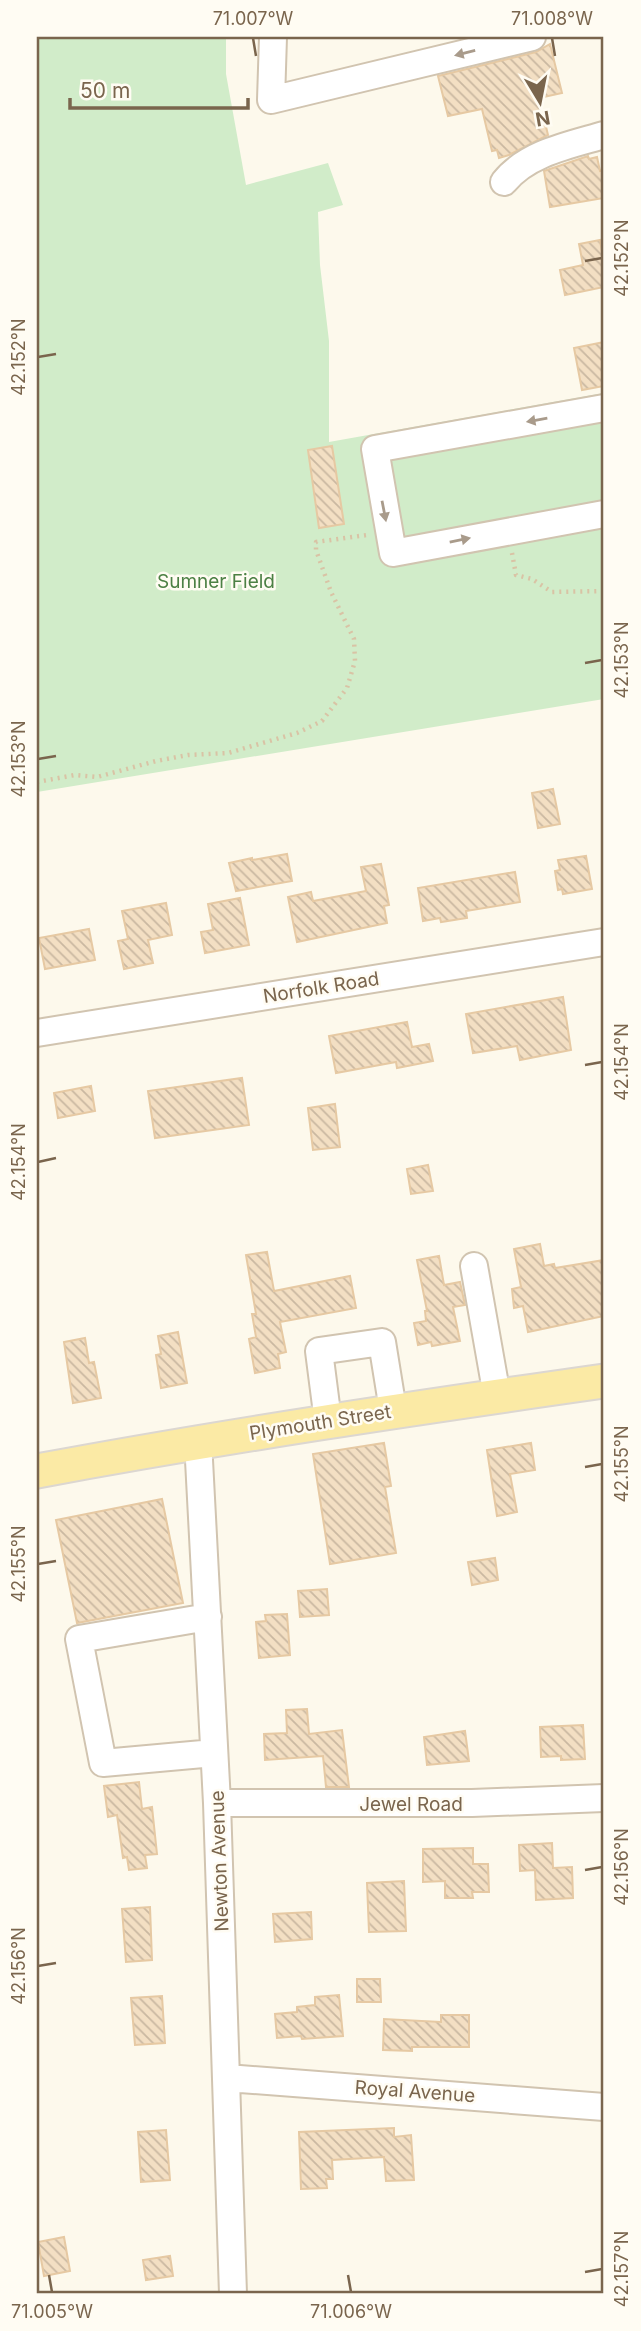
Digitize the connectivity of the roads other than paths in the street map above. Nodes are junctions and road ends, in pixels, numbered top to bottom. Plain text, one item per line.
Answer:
1 (273, 37) edge
2 (532, 37) edge
3 (604, 135) edge
4 (504, 182) dead end
5 (604, 408) edge
6 (604, 514) edge
7 (604, 942) edge
8 (37, 1033) edge
9 (474, 1266) dead end
10 (604, 1381) edge
11 (497, 1396) junction
12 (393, 1410) junction
13 (328, 1420) junction
14 (198, 1441) junction
15 (37, 1471) edge
16 (208, 1617) junction
17 (214, 1753) junction
18 (604, 1798) edge
19 (217, 1803) junction
20 (226, 2078) junction
21 (604, 2107) edge
22 (233, 2288) edge

2 -> 1 street
3 - 4 street
5 -> 6 street
7 - 8 street, Norfolk Road
9 - 11 street
10 - 11 main road, Plymouth Street
11 - 12 main road, Plymouth Street
12 - 13 main road, Plymouth Street
12 - 13 street
13 - 14 main road, Plymouth Street
14 - 15 main road, Plymouth Street
14 - 16 street, Newton Avenue
16 - 17 street, Newton Avenue
16 - 17 street
17 - 19 street, Newton Avenue
18 - 19 street, Jewel Road
19 - 20 street, Newton Avenue
20 - 21 street, Royal Avenue
20 - 22 street, Newton Avenue

